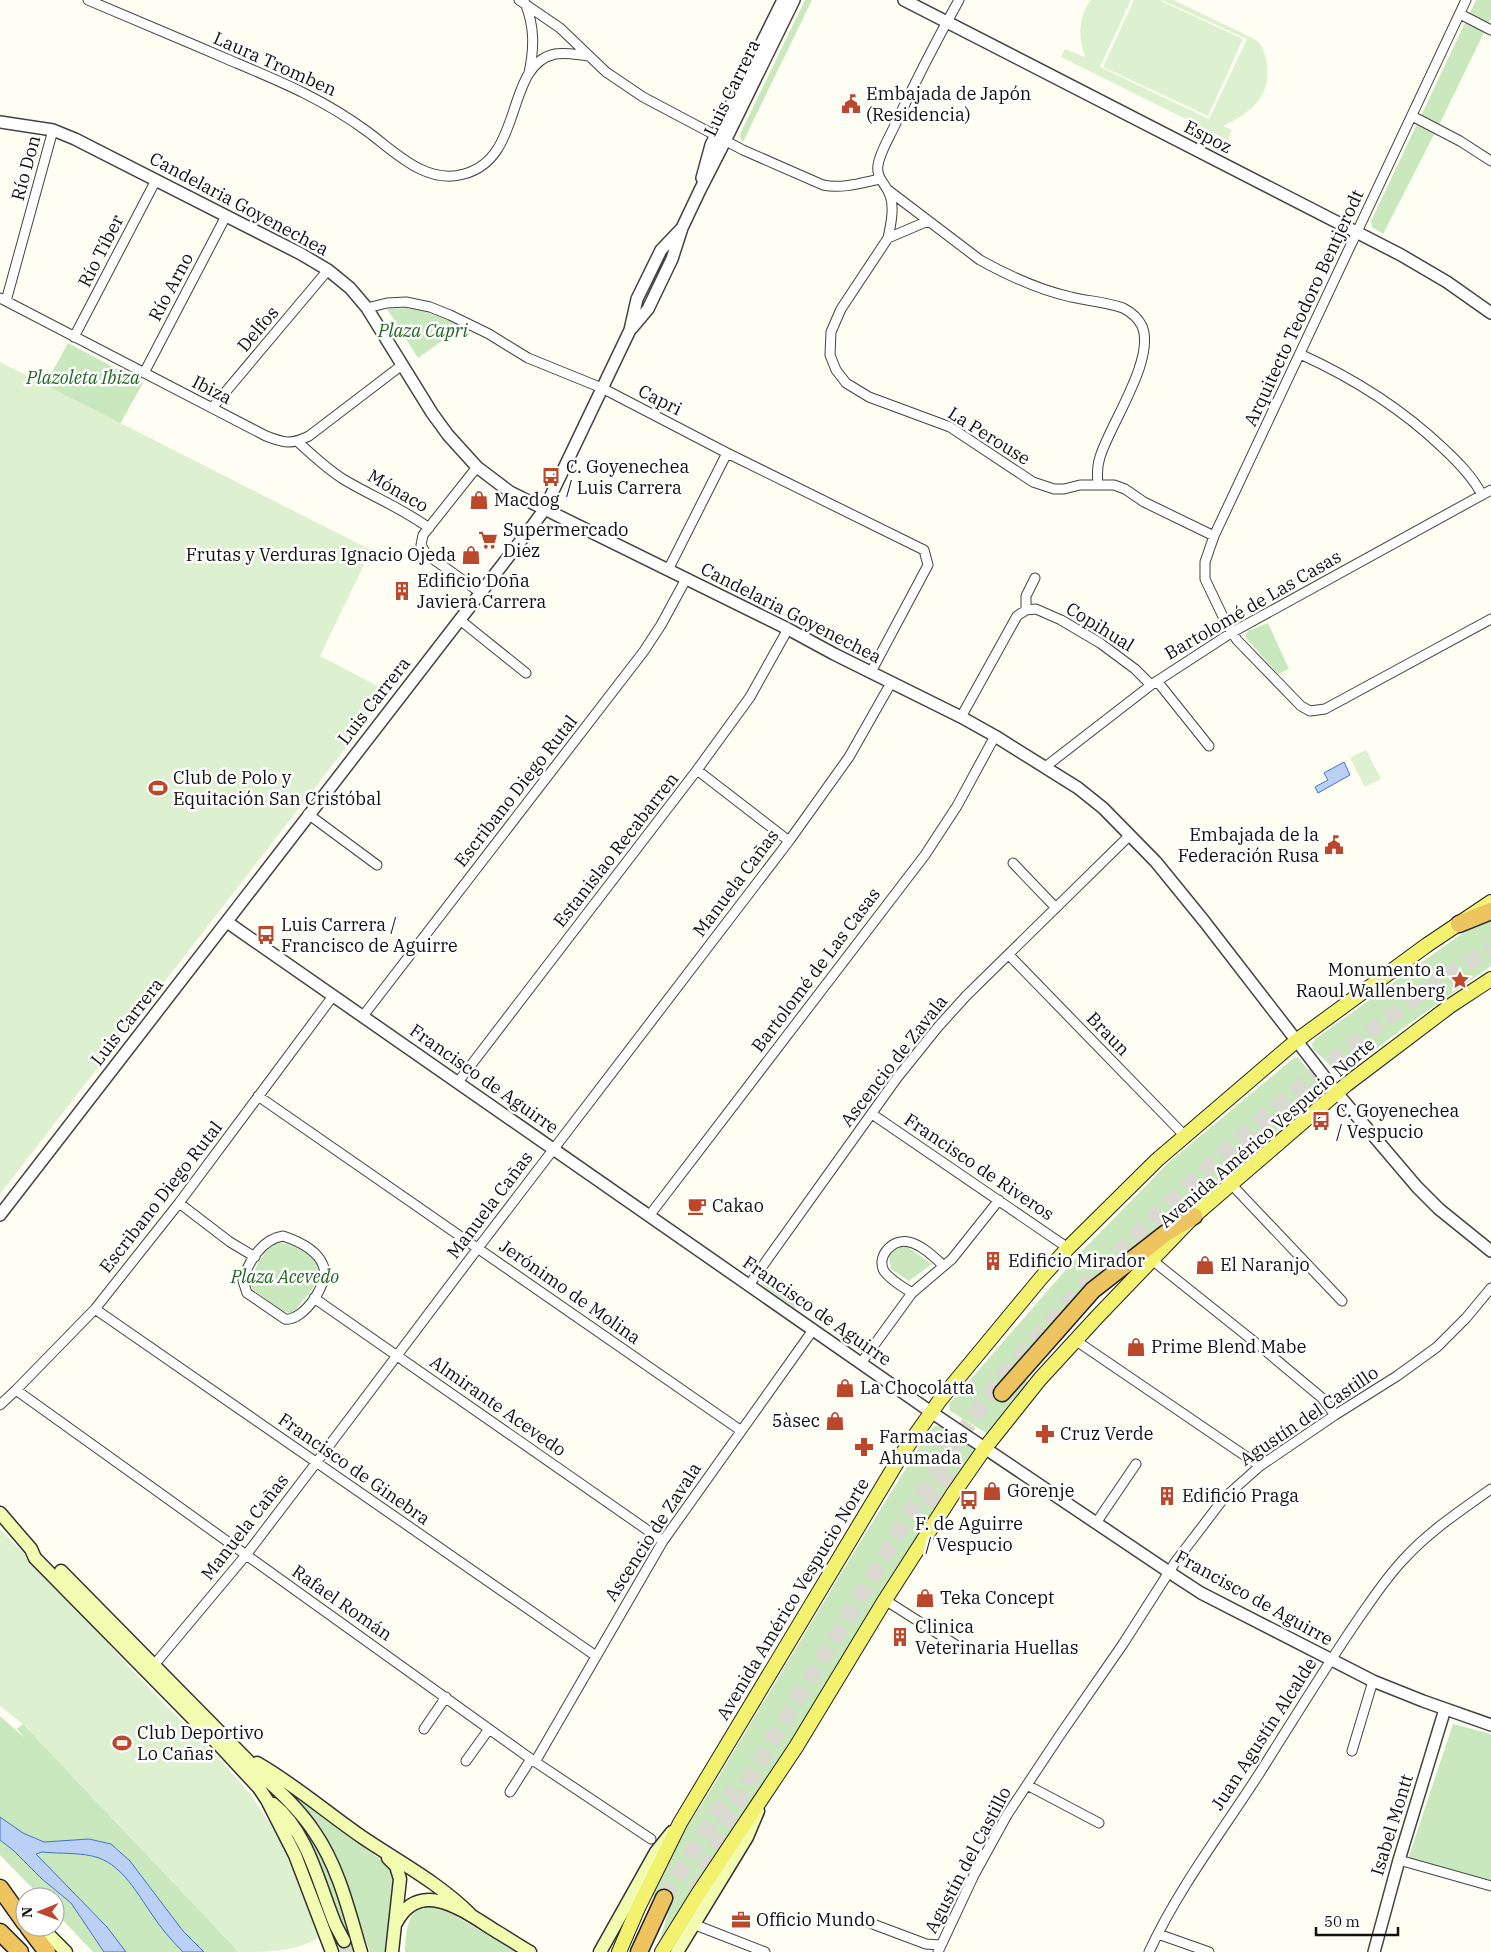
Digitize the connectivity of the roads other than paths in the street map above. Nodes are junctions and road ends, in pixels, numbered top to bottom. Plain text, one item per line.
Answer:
1 (88, 0) edge
2 (783, 0) edge
3 (794, 0) edge
4 (904, 0) edge
5 (959, 0) edge
6 (1466, 0) edge
7 (522, 2) edge
8 (1460, 14) junction
9 (948, 23) junction
10 (1491, 30) edge
11 (589, 56) junction
12 (528, 76) junction
13 (1412, 116) junction
14 (0, 122) edge
15 (53, 130) junction
16 (720, 139) junction
17 (1491, 161) edge
18 (880, 179) junction
19 (156, 180) junction
20 (888, 190) junction
21 (226, 216) junction
22 (928, 221) junction
23 (1357, 233) junction
24 (888, 238) junction
25 (328, 270) junction
26 (3, 300) edge
27 (367, 308) junction
28 (1491, 314) edge
29 (74, 337) junction
30 (1300, 354) junction
31 (402, 365) junction
32 (144, 373) junction
33 (602, 388) junction
34 (212, 408) junction
35 (298, 442) junction
36 (727, 453) junction
37 (477, 467) junction
38 (1098, 484) junction
39 (1491, 490) edge
40 (1482, 495) junction
41 (544, 510) junction
42 (429, 528) junction
43 (1214, 536) junction
44 (668, 570) junction
45 (1035, 578) dead end
46 (686, 579) junction
47 (481, 593) junction
48 (1026, 610) junction
49 (1491, 619) edge
50 (460, 620) junction
51 (788, 629) junction
52 (1231, 633) junction
53 (871, 672) junction
54 (526, 673) dead end
55 (891, 683) junction
56 (1154, 683) junction
57 (961, 717) junction
58 (995, 736) junction
59 (1209, 746) dead end
60 (1045, 767) junction
61 (697, 770) junction
62 (308, 814) junction
63 (1130, 835) junction
64 (789, 841) junction
65 (1013, 862) dead end
66 (377, 865) dead end
67 (1491, 902) edge
68 (1056, 908) junction
69 (1491, 911) edge
70 (227, 922) junction
71 (1458, 924) junction
72 (1009, 955) junction
73 (1491, 979) edge
74 (334, 996) junction
75 (363, 1016) junction
76 (1296, 1041) junction
77 (458, 1082) junction
78 (1337, 1093) junction
79 (258, 1096) junction
80 (872, 1114) junction
81 (1184, 1135) junction
82 (554, 1149) junction
83 (1231, 1184) junction
84 (999, 1200) junction
85 (179, 1203) junction
86 (0, 1215) edge
87 (649, 1216) junction
88 (1194, 1216) junction
89 (478, 1248) junction
90 (1068, 1248) junction
91 (1491, 1251) edge
92 (254, 1258) junction
93 (1152, 1260) junction
94 (944, 1266) junction
95 (749, 1285) junction
96 (1491, 1288) edge
97 (912, 1293) junction
98 (314, 1298) junction
99 (1342, 1301) dead end
100 (95, 1309) junction
101 (813, 1330) junction
102 (1075, 1340) junction
103 (397, 1356) junction
104 (861, 1363) junction
105 (16, 1390) junction
106 (1002, 1393) dead end
107 (0, 1404) edge
108 (931, 1412) junction
109 (1335, 1415) junction
110 (740, 1430) junction
111 (984, 1448) junction
112 (316, 1463) junction
113 (1136, 1464) dead end
114 (1260, 1466) junction
115 (1491, 1489) edge
116 (0, 1513) edge
117 (1096, 1523) junction
118 (662, 1541) junction
119 (32, 1549) junction
120 (246, 1555) junction
121 (1169, 1572) junction
122 (886, 1600) junction
123 (959, 1647) dead end
124 (596, 1656) junction
125 (1331, 1660) junction
126 (154, 1665) junction
127 (1373, 1681) junction
128 (446, 1697) junction
129 (1445, 1709) junction
130 (1491, 1725) edge
131 (424, 1729) dead end
132 (489, 1729) junction
133 (1352, 1751) dead end
134 (243, 1755) junction
135 (466, 1760) dead end
136 (533, 1760) junction
137 (1027, 1785) junction
138 (510, 1792) dead end
139 (267, 1800) junction
140 (762, 1801) junction
141 (680, 1822) junction
142 (1099, 1823) dead end
143 (651, 1839) dead end
144 (382, 1850) junction
145 (1399, 1860) junction
146 (1491, 1886) edge
147 (0, 1888) edge
148 (664, 1898) tunnel mouth
149 (15, 1902) edge
150 (15, 1909) edge
151 (470, 1914) junction
152 (862, 1920) dead end
153 (396, 1923) junction
154 (693, 1924) junction
155 (0, 1932) edge
156 (1158, 1934) junction
157 (36, 1937) edge
158 (51, 1937) edge
159 (344, 1940) tunnel mouth
160 (939, 1948) edge
161 (20, 1952) edge
162 (47, 1952) edge
163 (66, 1952) edge
164 (332, 1952) edge
165 (361, 1952) edge
166 (392, 1952) edge
167 (530, 1952) edge
168 (600, 1952) edge
169 (619, 1952) edge
170 (639, 1952) edge
171 (662, 1952) edge
172 (677, 1952) edge
173 (765, 1952) edge
174 (1150, 1952) edge
175 (1209, 1952) edge
176 (1374, 1952) edge

1 - 12 street, Laura Tromben
2 - 16 street, Luis Carrera
3 - 16 street, Luis Carrera
4 - 9 street, Espoz
5 - 9 street
6 - 8 street, Arquitecto Teodoro Bentjerodt
7 - 11 street
7 - 12 street, Laura Tromben
8 - 10 street
8 - 13 street, Arquitecto Teodoro Bentjerodt
9 - 18 street
9 - 23 street, Espoz
11 - 12 street, Laura Tromben
11 - 16 street
13 - 17 street
13 - 23 street, Arquitecto Teodoro Bentjerodt
14 - 15 street, Candelaria Goyenechea
15 - 19 street, Candelaria Goyenechea
15 - 26 street, Río Don
16 - 18 street
16 - 33 street, Luis Carrera
18 - 20 street, La Perouse
19 - 21 street, Candelaria Goyenechea
19 - 29 street, Río Tíber
20 - 22 street
20 - 24 street, La Perouse
21 - 25 street, Candelaria Goyenechea
21 - 32 street, Río Arno
22 - 24 street
22 - 38 street
23 - 28 street, Espoz
23 - 30 street, Arquitecto Teodoro Bentjerodt
24 - 38 street, La Perouse
25 - 27 street, Candelaria Goyenechea
25 - 34 street, Delfos
26 - 29 street, Ibiza
27 - 31 street, Candelaria Goyenechea
27 - 33 street, Capri
29 - 32 street, Ibiza
30 - 40 street
30 - 43 street, Arquitecto Teodoro Bentjerodt
31 - 35 street
31 - 37 street, Candelaria Goyenechea
32 - 34 street, Ibiza
33 - 36 street, Capri
33 - 41 street, Luis Carrera
34 - 35 street, Ibiza
35 - 42 street, Mónaco
36 - 44 street
36 - 53 street, Capri
37 - 41 street, Candelaria Goyenechea
37 - 42 street
38 - 43 street, La Perouse
39 - 40 street, Bartolomé de Las Casas
40 - 52 street, Bartolomé de Las Casas
41 - 44 street, Candelaria Goyenechea
41 - 47 street, Luis Carrera
42 - 47 street, Mónaco
43 - 52 street, Arquitecto Teodoro Bentjerodt
44 - 46 street, Candelaria Goyenechea
45 - 48 street
46 - 51 street, Candelaria Goyenechea
46 - 75 street, Escribano Diego Rutal
47 - 50 street, Luis Carrera
48 - 56 street, Copihual
48 - 57 street
49 - 52 street, Arquitecto Teodoro Bentjerodt
50 - 54 street
50 - 62 street, Luis Carrera
51 - 53 street, Candelaria Goyenechea
51 - 61 street, Estanislao Recabarren
52 - 56 street, Bartolomé de Las Casas
53 - 55 street, Candelaria Goyenechea
55 - 57 street, Candelaria Goyenechea
55 - 64 street, Manuela Cañas
56 - 59 street, Copihual
56 - 60 street, Bartolomé de Las Casas
57 - 58 street, Candelaria Goyenechea
58 - 60 street, Candelaria Goyenechea
58 - 87 street, Bartolomé de Las Casas
60 - 63 street, Candelaria Goyenechea
61 - 64 street
61 - 77 street, Estanislao Recabarren
62 - 66 street
62 - 70 street, Luis Carrera
63 - 68 street, Ascencio de Zavala
63 - 76 street, Candelaria Goyenechea
64 - 82 street, Manuela Cañas
65 - 68 street
67 - 71 main road, Avenida Américo Vespucio Norte
68 - 72 street, Ascencio de Zavala
69 - 71 highway
70 - 74 street, Francisco de Aguirre
70 - 86 street, Luis Carrera
71 - 76 main road, Avenida Américo Vespucio Norte
72 - 80 street, Ascencio de Zavala
72 - 81 street, Braun
73 - 78 main road, Avenida Américo Vespucio Norte
74 - 75 street, Francisco de Aguirre
74 - 79 street, Escribano Diego Rutal
75 - 77 street, Francisco de Aguirre
76 - 78 street, Candelaria Goyenechea
76 - 81 main road, Avenida Américo Vespucio Norte
77 - 82 street, Francisco de Aguirre
78 - 83 main road, Avenida Américo Vespucio Norte
78 - 91 street, Candelaria Goyenechea
79 - 85 street, Escribano Diego Rutal
79 - 89 street, Jerónimo de Molina
80 - 84 street, Francisco de Riveros
80 - 95 street, Ascencio de Zavala
81 - 90 main road, Avenida Américo Vespucio Norte
82 - 87 street, Francisco de Aguirre
82 - 89 street, Manuela Cañas
83 - 88 main road, Avenida Américo Vespucio Norte
83 - 99 street
84 - 90 street, Francisco de Riveros
84 - 94 street
85 - 92 street
85 - 100 street, Escribano Diego Rutal
87 - 95 street, Francisco de Aguirre
88 - 93 main road, Avenida Américo Vespucio Norte
88 - 106 highway
89 - 103 street, Manuela Cañas
89 - 110 street, Jerónimo de Molina
90 - 108 main road, Avenida Américo Vespucio Norte
92 - 98 street
92 - 98 street
93 - 102 main road, Avenida Américo Vespucio Norte
93 - 109 street
94 - 97 street
94 - 97 street
95 - 101 street, Francisco de Aguirre
96 - 109 street, Agustín del Castillo
97 - 104 street
98 - 103 street, Almirante Acevedo
100 - 105 street, Escribano Diego Rutal
100 - 112 street, Francisco de Ginebra
101 - 104 street, Francisco de Aguirre
101 - 110 street, Ascencio de Zavala
102 - 111 main road, Avenida Américo Vespucio Norte
102 - 114 street
103 - 112 street, Manuela Cañas
103 - 118 street, Almirante Acevedo
104 - 108 street, Francisco de Aguirre
105 - 107 street, Escribano Diego Rutal
105 - 120 street, Rafael Román
108 - 111 street, Francisco de Aguirre
108 - 141 main road, Avenida Américo Vespucio Norte
109 - 114 street, Agustín del Castillo
110 - 118 street, Ascencio de Zavala
111 - 117 street, Francisco de Aguirre
111 - 122 main road, Avenida Américo Vespucio Norte
112 - 120 street, Manuela Cañas
112 - 124 street, Francisco de Ginebra
113 - 117 street
114 - 121 street, Agustín del Castillo
115 - 125 street, Juan Agustín Alcalde
116 - 119 main road
117 - 121 street, Francisco de Aguirre
118 - 124 street, Ascencio de Zavala
119 - 126 main road
119 - 139 main road
120 - 126 street, Manuela Cañas
120 - 128 street, Rafael Román
121 - 125 street, Francisco de Aguirre
121 - 137 street, Agustín del Castillo
122 - 123 street
122 - 140 main road, Avenida Américo Vespucio Norte
124 - 136 street, Ascencio de Zavala
125 - 127 street, Francisco de Aguirre
125 - 156 street, Juan Agustín Alcalde
126 - 134 main road
127 - 129 street, Francisco de Aguirre
127 - 133 street
128 - 131 street
128 - 132 street, Rafael Román
129 - 130 street, Francisco de Aguirre
129 - 145 street, Isabel Montt
132 - 135 street
132 - 136 street, Rafael Román
134 - 144 main road
134 - 165 main road
136 - 138 street, Ascencio de Zavala
136 - 143 street, Rafael Román
137 - 142 street, Agustín del Castillo
137 - 160 street, Agustín del Castillo
139 - 159 main road
139 - 164 main road
140 - 154 main road, Avenida Américo Vespucio Norte
140 - 171 main road, Avenida Américo Vespucio Norte
141 - 168 main road
141 - 169 main road, Avenida Américo Vespucio Norte
144 - 151 main road
144 - 153 main road
145 - 146 street
145 - 176 street, Isabel Montt
147 - 149 main road
147 - 150 highway
148 - 170 highway
151 - 153 main road
151 - 167 main road
152 - 160 street
153 - 166 main road
154 - 172 main road, Avenida Américo Vespucio Norte
154 - 173 street
155 - 161 highway
156 - 174 street, Juan Agustín Alcalde
156 - 175 street
157 - 162 highway
158 - 163 main road

